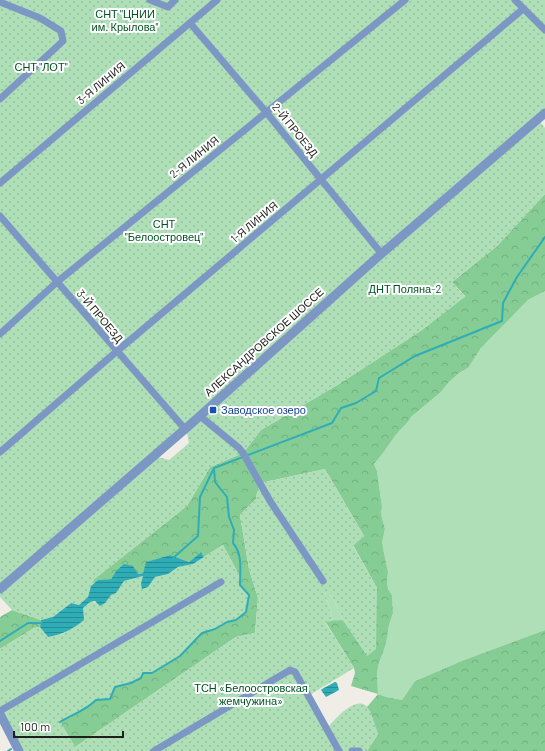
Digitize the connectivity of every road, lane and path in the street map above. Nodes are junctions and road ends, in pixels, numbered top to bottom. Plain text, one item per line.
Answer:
1 (150, 0) edge
2 (176, 0) edge
3 (217, 0) edge
4 (405, 0) edge
5 (515, 0) edge
6 (0, 2) edge
7 (523, 9) junction
8 (190, 23) junction
9 (545, 30) edge
10 (0, 99) edge
11 (266, 112) junction
12 (545, 113) edge
13 (321, 180) junction
14 (0, 183) edge
15 (0, 216) edge
16 (381, 254) junction
17 (57, 282) junction
18 (0, 334) edge
19 (116, 352) junction
20 (200, 416) junction
21 (185, 429) junction
22 (0, 452) edge
23 (323, 581) dead end
24 (220, 582) dead end
25 (0, 589) edge
26 (0, 713) edge
27 (19, 751) edge
28 (154, 751) edge
29 (339, 751) edge
30 (352, 751) edge
31 (359, 751) edge

1 - 2 street
3 - 8 street, 3-Я ЛИНИЯ
4 - 11 street, 2-Я ЛИНИЯ
5 - 7 street
6 - 10 street
7 - 9 street
7 - 13 street, 1-Я ЛИНИЯ
8 - 11 street, 2-Й ПРОЕЗД
8 - 14 street, 3-Я ЛИНИЯ
11 - 13 street, 2-Й ПРОЕЗД
11 - 17 street, 2-Я ЛИНИЯ
12 - 16 street, АЛЕКСАНДРОВСКОЕ ШОССЕ
13 - 16 street, 2-Й ПРОЕЗД
13 - 19 street, 1-Я ЛИНИЯ
15 - 17 street, 3-Й ПРОЕЗД
16 - 20 street, АЛЕКСАНДРОВСКОЕ ШОССЕ
17 - 18 street, 2-Я ЛИНИЯ
17 - 19 street, 3-Й ПРОЕЗД
19 - 21 street, 3-Й ПРОЕЗД
19 - 22 street, 1-Я ЛИНИЯ
20 - 21 street, АЛЕКСАНДРОВСКОЕ ШОССЕ
20 - 23 street
21 - 25 street, АЛЕКСАНДРОВСКОЕ ШОССЕ
24 - 26 street
26 - 27 street
28 - 29 street
30 - 31 street

